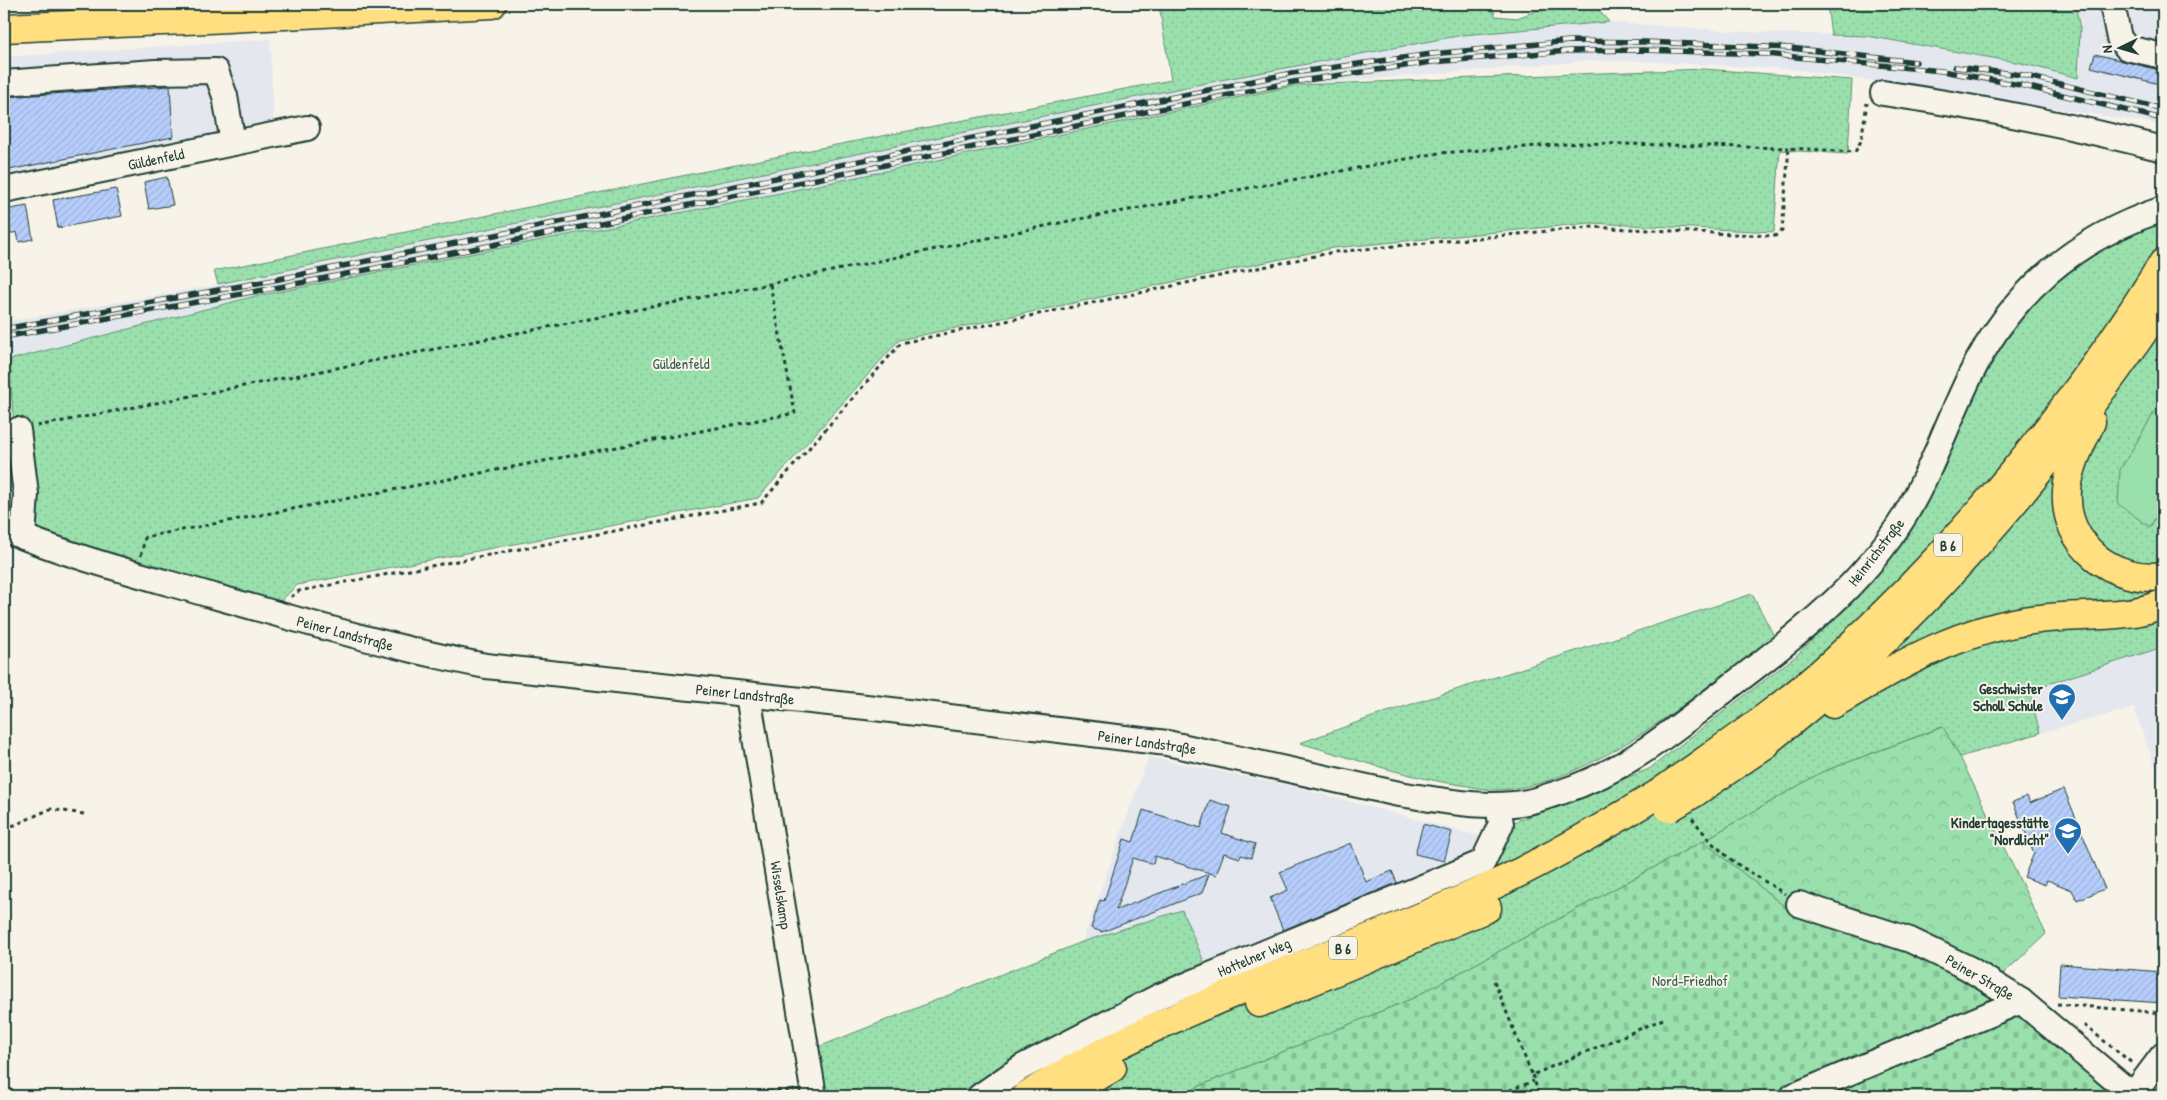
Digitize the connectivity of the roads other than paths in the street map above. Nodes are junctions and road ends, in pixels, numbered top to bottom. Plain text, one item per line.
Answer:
1 (492, 4) edge
2 (2112, 4) edge
3 (4, 28) edge
4 (2163, 56) edge
5 (4, 83) edge
6 (1883, 93) road end
7 (307, 128) dead end
8 (233, 143) junction
9 (2163, 149) edge
10 (4, 190) edge
11 (2163, 209) edge
12 (2163, 264) edge
13 (2163, 301) edge
14 (2122, 363) junction
15 (18, 430) road end
16 (13, 533) edge
17 (2163, 576) edge
18 (2163, 604) edge
19 (748, 695) junction
20 (1752, 753) junction
21 (1688, 785) junction
22 (1664, 801) junction
23 (1498, 805) junction
24 (1799, 904) dead end
25 (2021, 1001) junction
26 (2163, 1055) edge
27 (813, 1092) edge
28 (980, 1096) edge
29 (1026, 1096) edge
30 (1064, 1096) edge
31 (1793, 1096) edge
32 (2133, 1096) edge

1 - 3 highway
2 - 4 street
5 - 8 street
6 - 9 street
7 - 8 street, Güldenfeld
8 - 10 street, Güldenfeld
11 - 23 street, Heinrichstraße
12 - 21 highway, B 6
13 - 14 highway, B 6
14 - 17 highway
14 - 20 highway, B 6
15 - 16 street
16 - 19 street, Peiner Landstraße
18 - 20 highway
19 - 23 street, Peiner Landstraße
19 - 27 street, Wisselskamp
20 - 21 highway, B 6
21 - 22 highway, B 6, bridge
22 - 29 highway, B 6
22 - 30 highway, B 6
23 - 28 street, Hottelner Weg
24 - 25 street, Peiner Straße
25 - 31 street
25 - 32 street, Peiner Straße
26 - 32 street

